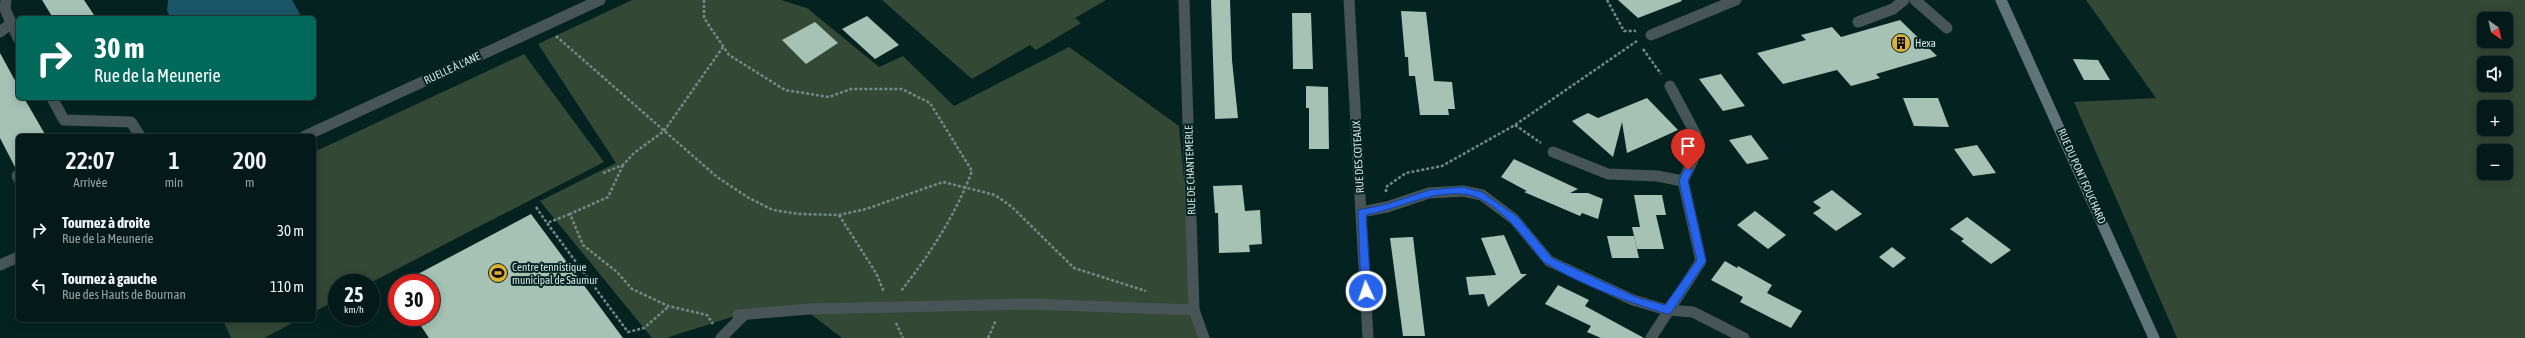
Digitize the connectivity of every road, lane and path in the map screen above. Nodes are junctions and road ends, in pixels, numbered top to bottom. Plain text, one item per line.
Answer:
1 (6, 0) edge
2 (600, 0) edge
3 (704, 0) edge
4 (1184, 0) edge
5 (1350, 0) edge
6 (1607, 0) edge
7 (1736, 0) edge
8 (1904, 0) edge
9 (1915, 0) edge
10 (2001, 0) edge
11 (2004, 0) edge
12 (2009, 14) junction
13 (1858, 22) dead end
14 (10, 24) junction
15 (545, 25) junction
16 (1947, 28) dead end
17 (0, 32) edge
18 (16, 34) edge
19 (1651, 35) junction
20 (1637, 41) junction
21 (724, 47) junction
22 (1670, 86) joint
23 (53, 100) edge
24 (1515, 125) junction
25 (664, 130) junction
26 (139, 134) edge
27 (309, 134) edge
28 (1553, 152) joint
29 (623, 165) junction
30 (603, 173) dead end
31 (1683, 181) junction
32 (966, 188) junction
33 (536, 207) dead end
34 (1387, 207) junction
35 (1361, 212) junction
36 (570, 214) junction
37 (839, 215) junction
38 (547, 223) junction
39 (16, 258) edge
40 (0, 265) edge
41 (1150, 292) dead end
42 (668, 306) junction
43 (890, 307) junction
44 (1194, 310) junction
45 (1667, 310) junction
46 (714, 327) dead end
47 (721, 338) edge
48 (903, 338) edge
49 (1204, 338) edge
50 (1368, 338) edge
51 (1651, 338) edge
52 (1744, 338) edge
53 (2154, 338) edge

1 - 14 street
2 - 15 street, RUELLE À L'ANE
3 - 21 path
4 - 44 street, RUE DE CHANTEMERLE
5 - 35 street, RUE DES COTEAUX
6 - 19 path
7 - 19 street
8 - 13 street
9 - 16 street
10 - 12 main road, RUE DU PONT FOUCHARD
11 - 12 main road, RUE DU PONT FOUCHARD
12 - 53 main road, RUE DU PONT FOUCHARD
14 - 17 street
14 - 18 street
15 - 25 path
15 - 27 street, RUELLE À L'ANE
19 - 20 path
20 - 22 path
20 - 24 path
21 - 25 path
21 - 32 path
22 - 31 street
23 - 26 street
24 - 28 path
24 - 34 path
25 - 29 path
25 - 37 path
28 - 31 street
29 - 30 path
29 - 36 path
31 - 45 street
32 - 37 path
32 - 41 path
32 - 43 path
33 - 38 path
34 - 35 street
34 - 45 street
35 - 50 street, RUE DES COTEAUX
36 - 38 path
36 - 42 path
37 - 43 path
38 - 42 path
39 - 40 street
42 - 46 path
43 - 44 street
43 - 47 street
43 - 48 path
44 - 49 street, RUE DE CHANTEMERLE
45 - 51 street
45 - 52 street

